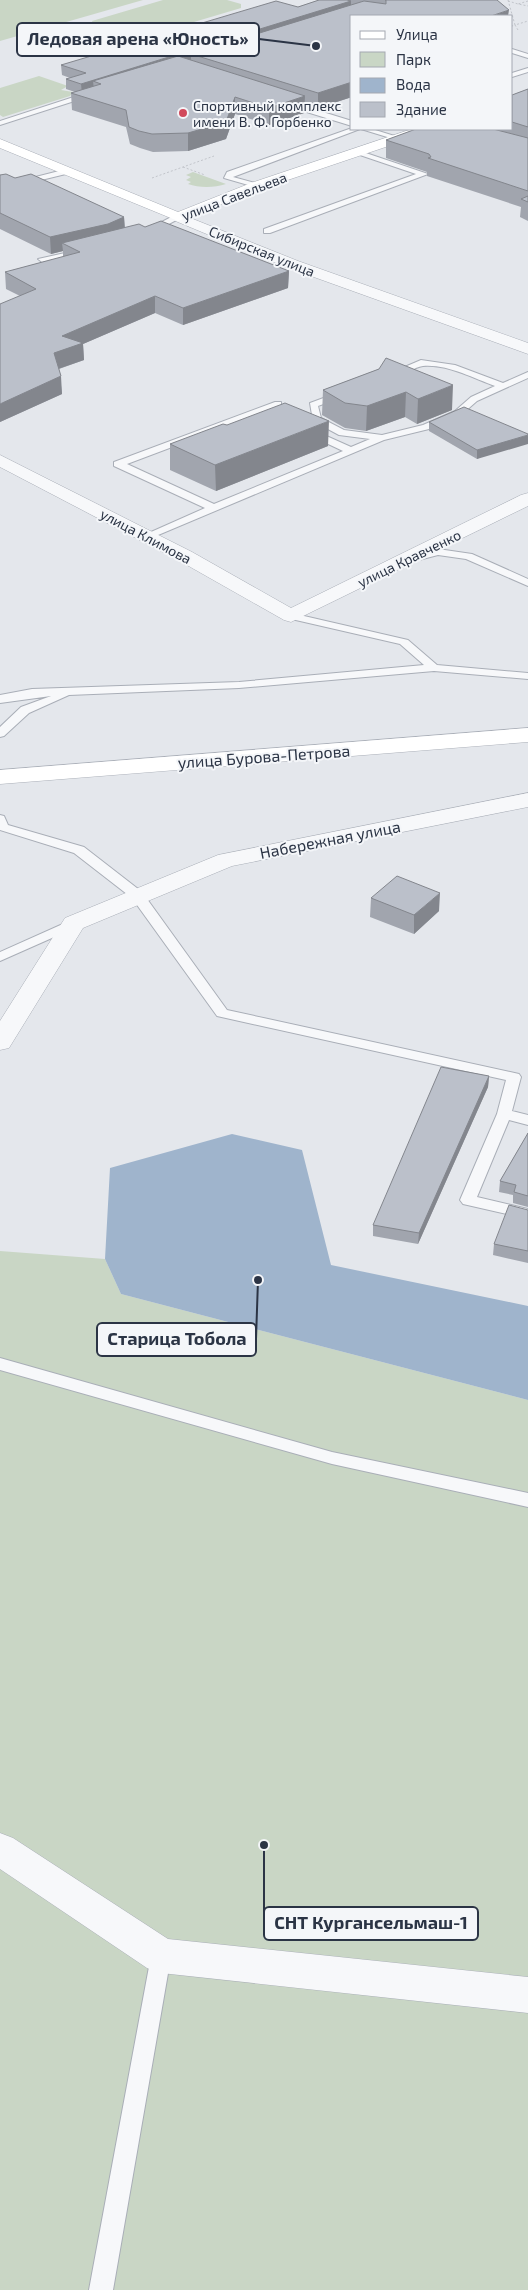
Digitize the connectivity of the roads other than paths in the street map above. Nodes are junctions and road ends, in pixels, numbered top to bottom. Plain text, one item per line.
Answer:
1 (513, 51) edge
2 (528, 56) edge
3 (528, 70) edge
4 (513, 75) edge
5 (96, 93) edge
6 (275, 99) edge
7 (0, 123) edge
8 (350, 123) edge
9 (353, 130) edge
10 (369, 130) edge
11 (422, 130) edge
12 (397, 138) junction
13 (0, 143) edge
14 (357, 151) junction
15 (68, 171) junction
16 (256, 186) junction
17 (0, 188) edge
18 (178, 217) junction
19 (267, 231) dead end
20 (140, 235) edge
21 (93, 250) edge
22 (42, 259) dead end
23 (528, 349) edge
24 (528, 375) edge
25 (385, 377) edge
26 (503, 386) junction
27 (349, 391) edge
28 (278, 404) edge
29 (299, 426) edge
30 (382, 438) junction
31 (351, 451) junction
32 (0, 460) edge
33 (528, 500) edge
34 (214, 508) junction
35 (147, 536) junction
36 (404, 561) junction
37 (528, 583) edge
38 (291, 616) junction
39 (434, 668) junction
40 (528, 676) edge
41 (74, 691) junction
42 (0, 699) edge
43 (0, 733) edge
44 (528, 735) edge
45 (0, 777) edge
46 (528, 800) edge
47 (1, 826) edge
48 (137, 895) junction
49 (74, 924) junction
50 (0, 957) edge
51 (0, 1042) edge
52 (504, 1114) junction
53 (528, 1120) edge
54 (528, 1214) edge
55 (0, 1364) edge
56 (528, 1500) edge
57 (0, 1849) edge
58 (161, 1956) junction
59 (528, 1995) edge
60 (101, 2290) edge

1 - 2 lane
3 - 4 lane
5 - 7 lane
6 - 8 lane
9 - 16 lane
10 - 12 lane
11 - 12 street, улица Савельева
12 - 14 street, улица Савельева
13 - 15 street, Сибирская улица
14 - 16 street, улица Савельева
14 - 19 lane
15 - 17 lane
15 - 18 street, Сибирская улица
16 - 18 street, улица Савельева
18 - 20 lane, улица Савельева
18 - 23 street, Сибирская улица
21 - 22 lane
24 - 26 lane
25 - 26 lane
26 - 30 lane
27 - 30 lane
28 - 34 lane
29 - 31 lane
30 - 31 lane
31 - 34 lane
32 - 35 street, улица Климова
33 - 36 street, улица Кравченко
34 - 35 lane
35 - 38 street, улица Климова
36 - 37 lane
36 - 38 street, улица Кравченко
38 - 39 lane
39 - 40 lane
39 - 41 lane
41 - 42 lane
41 - 43 lane
44 - 45 street, улица Бурова-Петрова
46 - 48 street, Набережная улица
47 - 48 lane
48 - 49 street, Набережная улица
48 - 52 lane
49 - 50 lane
49 - 51 street
52 - 53 lane
52 - 54 lane
55 - 56 lane
57 - 58 street
58 - 59 street
58 - 60 lane

